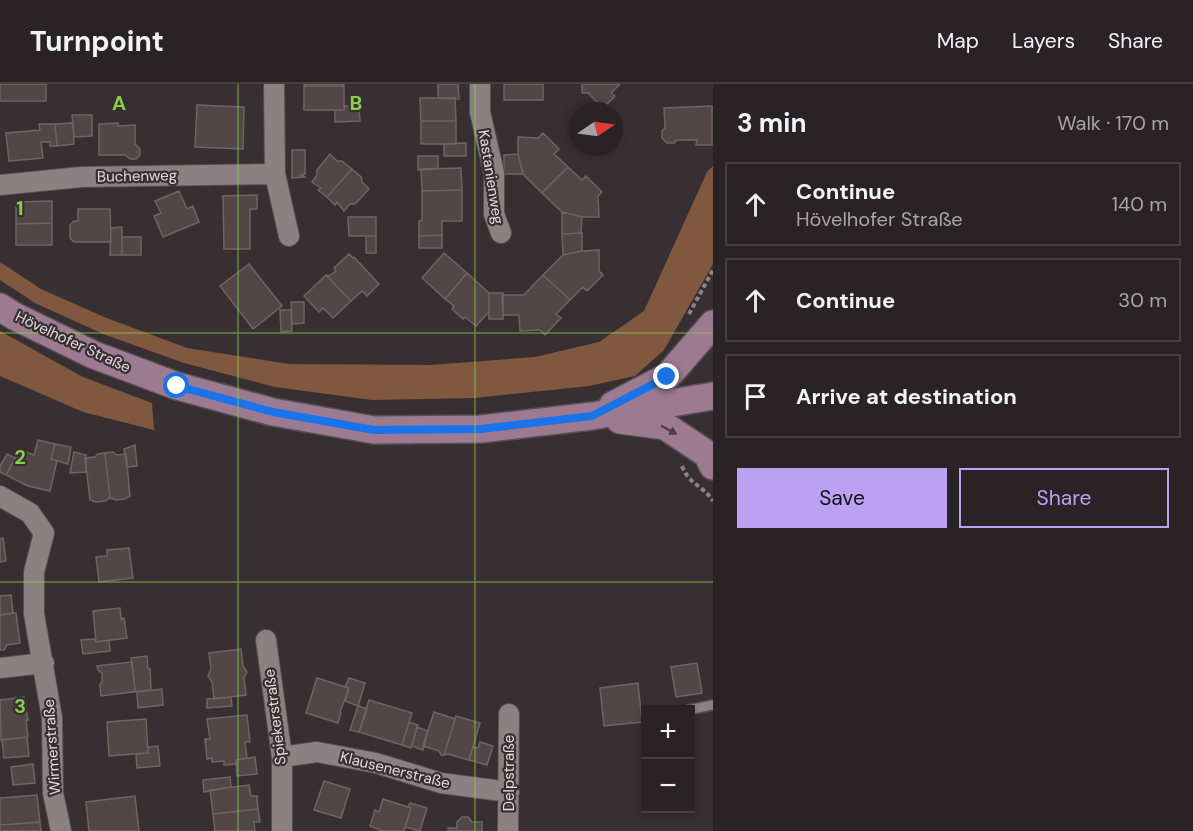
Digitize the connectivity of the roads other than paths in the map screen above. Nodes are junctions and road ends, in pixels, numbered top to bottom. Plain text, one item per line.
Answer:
1 (274, 84) edge
2 (480, 84) edge
3 (275, 174) junction
4 (0, 185) edge
5 (501, 233) dead end
6 (290, 236) dead end
7 (0, 307) edge
8 (713, 324) edge
9 (713, 396) edge
10 (592, 416) junction
11 (713, 466) edge
12 (0, 496) edge
13 (266, 640) dead end
14 (44, 663) junction
15 (0, 668) edge
16 (713, 705) edge
17 (695, 709) edge
18 (509, 714) dead end
19 (282, 756) junction
20 (509, 792) junction
21 (61, 831) edge
22 (282, 831) edge
23 (508, 831) edge

1 - 3 street
2 - 5 street, Kastanienweg
3 - 4 street, Buchenweg
3 - 6 street
7 - 10 main road, Hövelhofer Straße
8 - 10 main road
9 - 10 main road, Hövelhofer Straße
10 -> 11 main road
12 - 14 street, Wirmerstraße
13 - 19 street, Spiekerstraße
14 - 15 street
14 - 21 street, Wirmerstraße
16 - 17 lane
18 - 20 street, Delpstraße
19 - 20 street, Klausenerstraße
19 - 22 street, Spiekerstraße
20 - 23 street, Delpstraße

